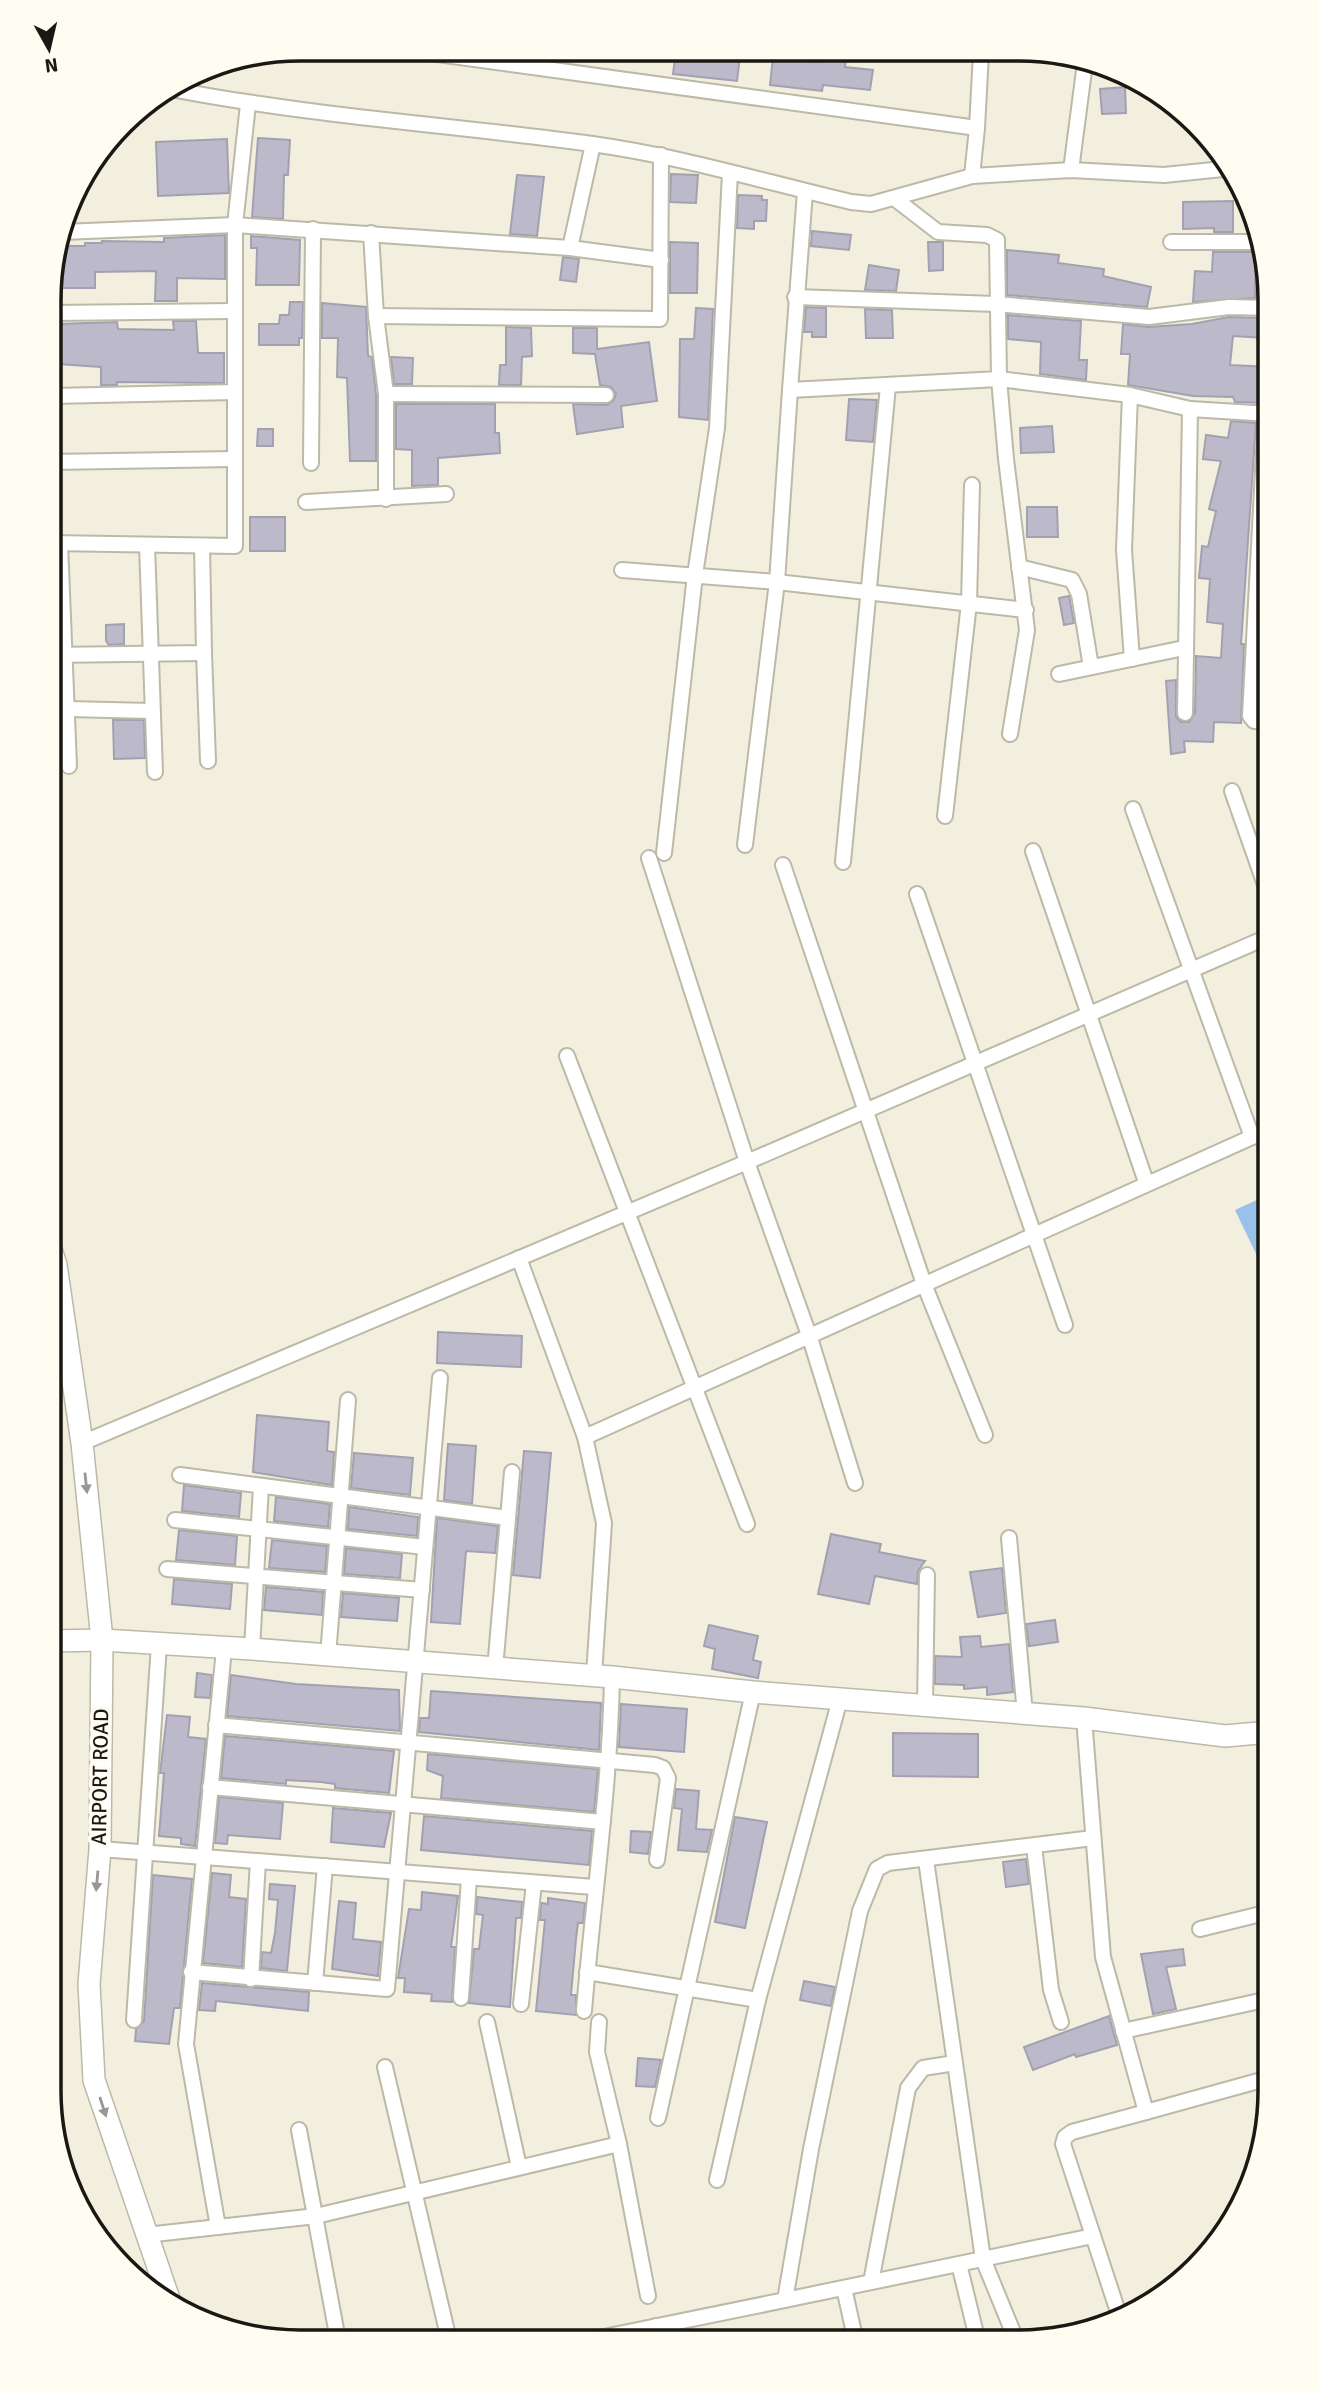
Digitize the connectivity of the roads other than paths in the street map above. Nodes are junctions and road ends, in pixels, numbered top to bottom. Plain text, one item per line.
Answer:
1 (981, 61) edge
2 (493, 62) edge
3 (1084, 71) edge
4 (185, 92) edge
5 (248, 104) junction
6 (977, 128) junction
7 (593, 144) junction
8 (661, 155) junction
9 (1071, 170) junction
10 (1218, 170) edge
11 (730, 173) junction
12 (972, 176) junction
13 (805, 192) junction
14 (894, 198) junction
15 (235, 225) junction
16 (313, 229) junction
17 (71, 232) edge
18 (371, 233) junction
19 (1171, 242) dead end
20 (1250, 242) edge
21 (570, 248) junction
22 (661, 260) junction
23 (795, 297) junction
24 (996, 304) junction
25 (1258, 307) edge
26 (233, 311) junction
27 (61, 313) edge
28 (376, 316) junction
29 (999, 379) junction
30 (888, 386) junction
31 (790, 390) junction
32 (235, 392) junction
33 (386, 394) junction
34 (606, 395) dead end
35 (61, 396) edge
36 (1130, 396) junction
37 (1190, 408) junction
38 (1258, 413) edge
39 (235, 459) junction
40 (61, 462) edge
41 (311, 463) dead end
42 (972, 485) dead end
43 (446, 494) dead end
44 (386, 499) junction
45 (306, 502) dead end
46 (61, 543) edge
47 (148, 545) junction
48 (202, 546) junction
49 (1019, 567) junction
50 (622, 570) dead end
51 (695, 576) junction
52 (777, 582) junction
53 (1258, 584) edge
54 (869, 592) junction
55 (969, 603) junction
56 (1026, 610) junction
57 (1184, 648) junction
58 (152, 653) junction
59 (204, 653) junction
60 (61, 655) edge
61 (1132, 659) junction
62 (1091, 667) junction
63 (1059, 674) dead end
64 (61, 677) edge
65 (67, 709) junction
66 (152, 710) junction
67 (1185, 713) dead end
68 (1258, 721) edge
69 (1010, 734) dead end
70 (208, 761) dead end
71 (69, 766) dead end
72 (155, 772) dead end
73 (1232, 792) dead end
74 (1133, 809) dead end
75 (945, 816) dead end
76 (745, 845) dead end
77 (1033, 851) dead end
78 (664, 853) dead end
79 (649, 858) dead end
80 (843, 862) dead end
81 (1258, 864) edge
82 (783, 865) dead end
83 (917, 894) dead end
84 (1258, 942) edge
85 (1192, 971) junction
86 (1089, 1015) junction
87 (567, 1056) dead end
88 (975, 1063) junction
89 (866, 1110) junction
90 (1258, 1135) edge
91 (1252, 1137) junction
92 (747, 1162) junction
93 (1146, 1182) junction
94 (627, 1211) junction
95 (1036, 1236) junction
96 (519, 1258) junction
97 (924, 1283) junction
98 (61, 1299) edge
99 (1065, 1325) dead end
100 (810, 1338) junction
101 (440, 1378) dead end
102 (696, 1388) junction
103 (348, 1400) dead end
104 (985, 1435) dead end
105 (585, 1437) junction
106 (82, 1443) junction
107 (512, 1472) dead end
108 (180, 1475) dead end
109 (855, 1483) dead end
110 (261, 1486) junction
111 (341, 1496) junction
112 (429, 1507) junction
113 (508, 1518) junction
114 (175, 1520) dead end
115 (747, 1524) dead end
116 (258, 1529) junction
117 (338, 1537) junction
118 (1009, 1538) dead end
119 (425, 1547) junction
120 (167, 1569) dead end
121 (256, 1576) junction
122 (927, 1576) dead end
123 (334, 1582) junction
124 (422, 1590) junction
125 (102, 1640) junction
126 (61, 1641) edge
127 (159, 1644) junction
128 (224, 1649) junction
129 (252, 1649) junction
130 (328, 1657) junction
131 (416, 1662) junction
132 (495, 1669) junction
133 (603, 1676) junction
134 (753, 1692) junction
135 (841, 1699) junction
136 (925, 1706) junction
137 (1025, 1714) junction
138 (1084, 1718) junction
139 (216, 1725) junction
140 (1257, 1733) edge
141 (409, 1742) junction
142 (610, 1759) junction
143 (210, 1787) junction
144 (403, 1804) junction
145 (603, 1822) junction
146 (1093, 1838) junction
147 (1034, 1846) junction
148 (100, 1849) junction
149 (145, 1853) junction
150 (203, 1857) junction
151 (657, 1860) dead end
152 (926, 1860) junction
153 (258, 1861) junction
154 (325, 1866) junction
155 (397, 1872) junction
156 (468, 1878) junction
157 (534, 1882) junction
158 (594, 1887) junction
159 (1257, 1915) edge
160 (1200, 1929) dead end
161 (191, 1972) junction
162 (587, 1972) junction
163 (251, 1979) junction
164 (315, 1983) junction
165 (688, 1987) junction
166 (461, 1998) dead end
167 (758, 2000) junction
168 (1257, 2002) edge
169 (521, 2004) dead end
170 (584, 2011) dead end
171 (134, 2020) dead end
172 (487, 2022) dead end
173 (599, 2022) dead end
174 (1061, 2022) dead end
175 (1123, 2031) junction
176 (955, 2063) junction
177 (385, 2067) dead end
178 (1257, 2081) edge
179 (1146, 2112) junction
180 (657, 2118) dead end
181 (299, 2130) dead end
182 (620, 2144) junction
183 (519, 2167) junction
184 (717, 2180) dead end
185 (413, 2192) junction
186 (316, 2217) junction
187 (218, 2227) junction
188 (146, 2235) junction
189 (1093, 2236) junction
190 (983, 2259) junction
191 (959, 2264) junction
192 (871, 2282) junction
193 (165, 2287) edge
194 (844, 2288) junction
195 (648, 2296) dead end
196 (785, 2300) junction
197 (1117, 2308) edge
198 (656, 2326) junction
199 (336, 2330) edge
200 (447, 2330) edge
201 (637, 2330) edge
202 (657, 2330) edge
203 (853, 2330) edge
204 (975, 2330) edge
205 (1012, 2330) edge

1 - 6 street
2 - 6 street
3 - 9 street
4 - 5 street
5 - 7 street
5 - 15 street
6 - 12 street
7 - 8 street
7 - 21 street
8 - 11 street
8 - 22 street
9 - 10 street
9 - 12 street
11 - 13 street
11 - 51 street
12 - 14 street
13 - 14 street
13 - 23 street
14 - 24 street
15 - 16 street
15 - 17 street
15 - 26 street
16 - 18 street
16 - 41 street
18 - 21 street
18 - 28 street
19 - 20 street
21 - 22 street
22 - 28 street
23 - 24 street
23 - 31 street
24 - 25 street
24 - 29 street
26 - 27 street
26 - 32 street
28 - 33 street
29 - 30 street
29 - 36 street
29 - 49 street
30 - 31 street
30 - 54 street
31 - 52 street
32 - 35 street
32 - 39 street
33 - 34 street
33 - 44 street
36 - 37 street
36 - 61 street
37 - 38 street
37 - 57 street
39 - 40 street
39 - 48 street
42 - 55 street
43 - 44 street
44 - 45 street
46 - 47 street
47 - 48 street
47 - 58 street
48 - 59 street
49 - 56 street
49 - 62 street
50 - 51 street
51 - 52 street
51 - 78 street
52 - 54 street
52 - 76 street
53 - 68 street
54 - 55 street
54 - 80 street
55 - 56 street
55 - 75 street
56 - 69 street
57 - 61 street
57 - 67 street
58 - 59 street
58 - 60 street
58 - 66 street
59 - 70 street
61 - 62 street
62 - 63 street
64 - 65 street
65 - 66 street
65 - 71 street
66 - 72 street
73 - 81 street
74 - 85 street
77 - 86 street
79 - 92 street
82 - 89 street
83 - 88 street
84 - 85 street
85 - 86 street
85 - 91 street
86 - 88 street
86 - 93 street
87 - 94 street
88 - 89 street
88 - 95 street
89 - 92 street
89 - 97 street
90 - 91 street
91 - 93 street
92 - 94 street
92 - 100 street
93 - 95 street
94 - 96 street
94 - 102 street
95 - 97 street
95 - 99 street
96 - 105 street
96 - 106 street
97 - 100 street
97 - 104 street
98 - 106 street, AIRPORT ROAD
100 - 102 street
100 - 109 street
101 - 112 street
102 - 105 street
102 - 115 street
103 - 111 street
105 - 133 street
106 -> 125 street, AIRPORT ROAD
107 - 113 street
108 - 110 street
110 - 111 street
110 - 116 street
111 - 112 street
111 - 117 street
112 - 113 street
112 - 119 street
113 - 132 street
114 - 116 street
116 - 117 street
116 - 121 street
117 - 119 street
117 - 123 street
118 - 137 street
119 - 124 street
120 - 121 street
121 - 123 street
121 - 129 street
122 - 136 street
123 - 124 street
123 - 130 street
124 - 131 street
125 - 126 street
125 - 127 street
125 - 148 street, AIRPORT ROAD
127 - 128 street
127 - 149 street
128 - 129 street
128 - 139 street
129 - 130 street
130 - 131 street
131 - 132 street
131 - 141 street
132 - 133 street
133 - 134 street
133 - 142 street
134 - 135 street
134 - 165 street
135 - 136 street
135 - 167 street
136 - 137 street
137 - 138 street
138 - 140 street
138 - 146 street
139 - 141 street
139 - 143 street
141 - 142 street
141 - 144 street
142 - 145 street
142 - 151 street
143 - 144 street
143 - 150 street
144 - 145 street
144 - 155 street
145 - 158 street
146 - 147 street
146 - 175 street
147 - 152 street
147 - 174 street
148 - 149 street
148 -> 188 street, AIRPORT ROAD
149 - 150 street
149 - 171 street
150 - 153 street
150 - 161 street
152 - 176 street
152 - 196 street
153 - 154 street
153 - 163 street
154 - 155 street
154 - 164 street
155 - 156 street
155 - 164 street
156 - 157 street
156 - 166 street
157 - 158 street
157 - 169 street
158 - 162 street
159 - 160 street
161 - 163 street
161 - 187 street
162 - 165 street
162 - 170 street
163 - 164 street
165 - 167 street
165 - 180 street
167 - 184 street
168 - 175 street
172 - 183 street
173 - 182 street
175 - 179 street
176 - 190 street
176 - 192 street
177 - 185 street
178 - 179 street
179 - 189 street
181 - 186 street
182 - 183 street
182 - 195 street
183 - 185 street
185 - 186 street
185 - 200 street
186 - 187 street
186 - 199 street
187 - 188 street
188 - 193 street, AIRPORT ROAD
189 - 190 street
189 - 197 street
190 - 191 street
190 - 205 street
191 - 192 street
191 - 204 street
192 - 194 street
194 - 196 street
194 - 203 street
196 - 198 street
198 - 201 street
198 - 202 street

